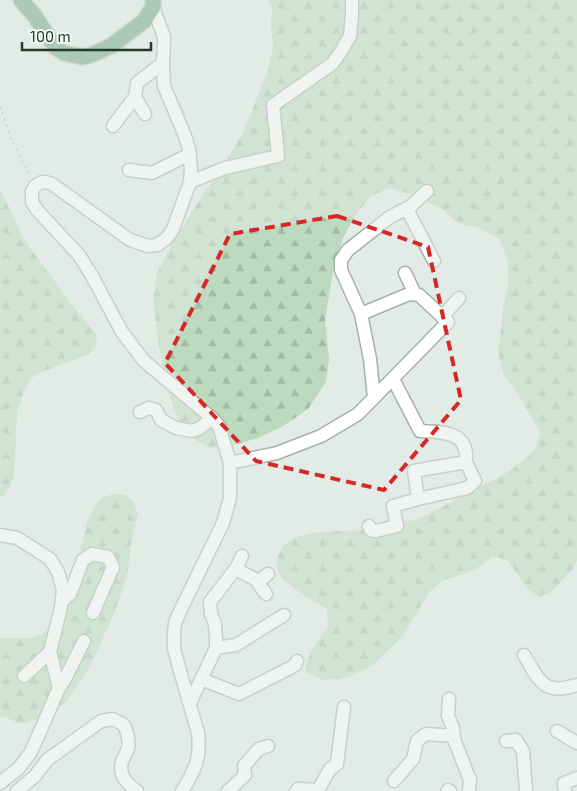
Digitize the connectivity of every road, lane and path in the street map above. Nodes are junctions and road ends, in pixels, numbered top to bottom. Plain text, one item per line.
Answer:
1 (21, 0) edge
2 (352, 0) edge
3 (153, 4) edge
4 (163, 64) junction
5 (135, 97) junction
6 (0, 106) edge
7 (145, 114) dead end
8 (113, 126) dead end
9 (190, 154) junction
10 (129, 170) dead end
11 (190, 182) junction
12 (35, 186) junction
13 (427, 191) dead end
14 (407, 209) junction
15 (434, 261) dead end
16 (405, 273) dead end
17 (415, 294) junction
18 (460, 298) dead end
19 (361, 314) junction
20 (442, 317) junction
21 (392, 379) junction
22 (374, 398) junction
23 (140, 412) dead end
24 (212, 418) junction
25 (466, 462) junction
26 (230, 463) junction
27 (418, 499) junction
28 (369, 526) dead end
29 (0, 535) edge
30 (242, 556) dead end
31 (235, 569) junction
32 (268, 574) dead end
33 (256, 580) junction
34 (266, 594) dead end
35 (59, 598) junction
36 (93, 613) dead end
37 (284, 615) dead end
38 (84, 641) dead end
39 (216, 648) junction
40 (50, 652) junction
41 (524, 655) dead end
42 (297, 661) dead end
43 (24, 676) dead end
44 (201, 679) junction
45 (577, 686) edge
46 (59, 688) junction
47 (449, 699) dead end
48 (190, 703) junction
49 (344, 706) dead end
50 (557, 731) dead end
51 (454, 736) junction
52 (506, 741) dead end
53 (577, 743) edge
54 (259, 746) dead end
55 (577, 778) edge
56 (394, 781) dead end
57 (0, 783) edge
58 (17, 791) edge
59 (137, 791) edge
60 (182, 791) edge
61 (228, 791) edge
62 (296, 791) edge
63 (469, 791) edge
64 (526, 791) edge
65 (564, 791) edge

1 - 3 main road
2 - 11 street
3 - 4 street
4 - 5 street
4 - 9 street
5 - 7 street
5 - 8 street
6 - 12 path
9 - 10 street
9 - 11 street
11 - 12 street
12 - 24 street
13 - 14 street
14 - 15 street
14 - 19 street
16 - 17 street
17 - 19 street
17 - 20 street
18 - 20 street
19 - 22 street
20 - 21 street
21 - 22 street
21 - 25 street
22 - 26 street
23 - 24 street
24 - 26 street
25 - 27 street
25 - 27 street
26 - 48 street
27 - 28 street
29 - 35 street
30 - 31 street
31 - 33 street
31 - 39 street
32 - 33 street
33 - 34 street
35 - 36 street
35 - 40 street
37 - 39 street
38 - 46 street
39 - 44 street
40 - 43 street
40 - 46 street
41 - 45 street
42 - 44 street
44 - 48 street
46 - 57 street
47 - 51 street
48 - 60 street
49 - 62 street
50 - 53 street
51 - 56 street
51 - 63 street
52 - 64 street
54 - 61 street
55 - 65 street
58 - 59 street

